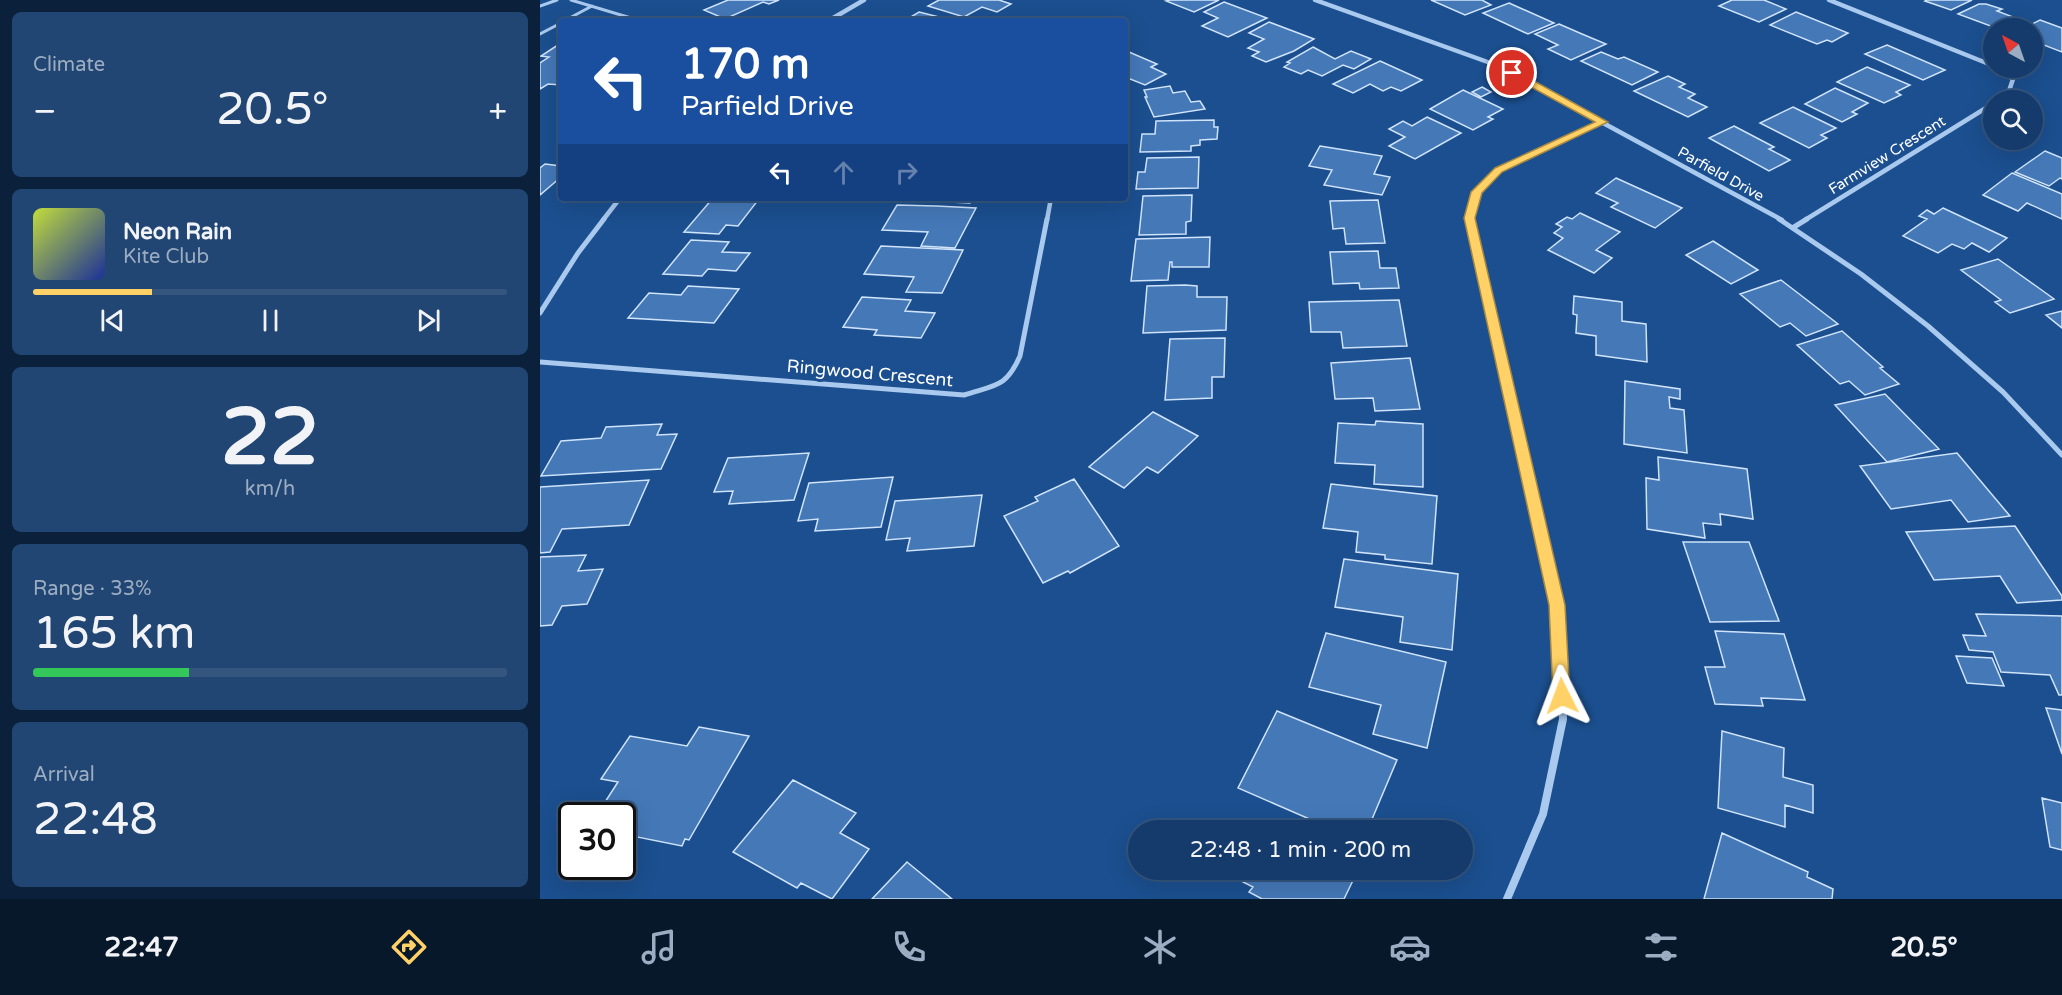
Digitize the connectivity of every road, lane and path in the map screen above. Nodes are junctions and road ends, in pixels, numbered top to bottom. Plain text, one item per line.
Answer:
1 (557, 0) edge
2 (571, 0) edge
3 (864, 0) edge
4 (1315, 0) edge
5 (1829, 0) edge
6 (540, 6) edge
7 (592, 6) junction
8 (570, 18) edge
9 (631, 18) edge
10 (833, 18) edge
11 (558, 24) edge
12 (540, 33) edge
13 (1983, 62) edge
14 (1983, 109) edge
15 (1603, 122) junction
16 (618, 201) edge
17 (1050, 201) edge
18 (1794, 227) junction
19 (540, 313) edge
20 (540, 362) edge
21 (2062, 455) edge
22 (1507, 899) edge

1 - 6 lane
2 - 7 lane
3 - 10 street
4 - 15 street, Parfield Drive
5 - 13 street, Farmview Crescent
7 - 8 lane
7 - 9 lane
11 - 12 lane
14 - 18 street, Farmview Crescent
15 - 18 street, Parfield Drive
15 - 22 street
16 - 19 street
17 - 20 street, Ringwood Crescent
18 - 21 street, Parfield Drive

